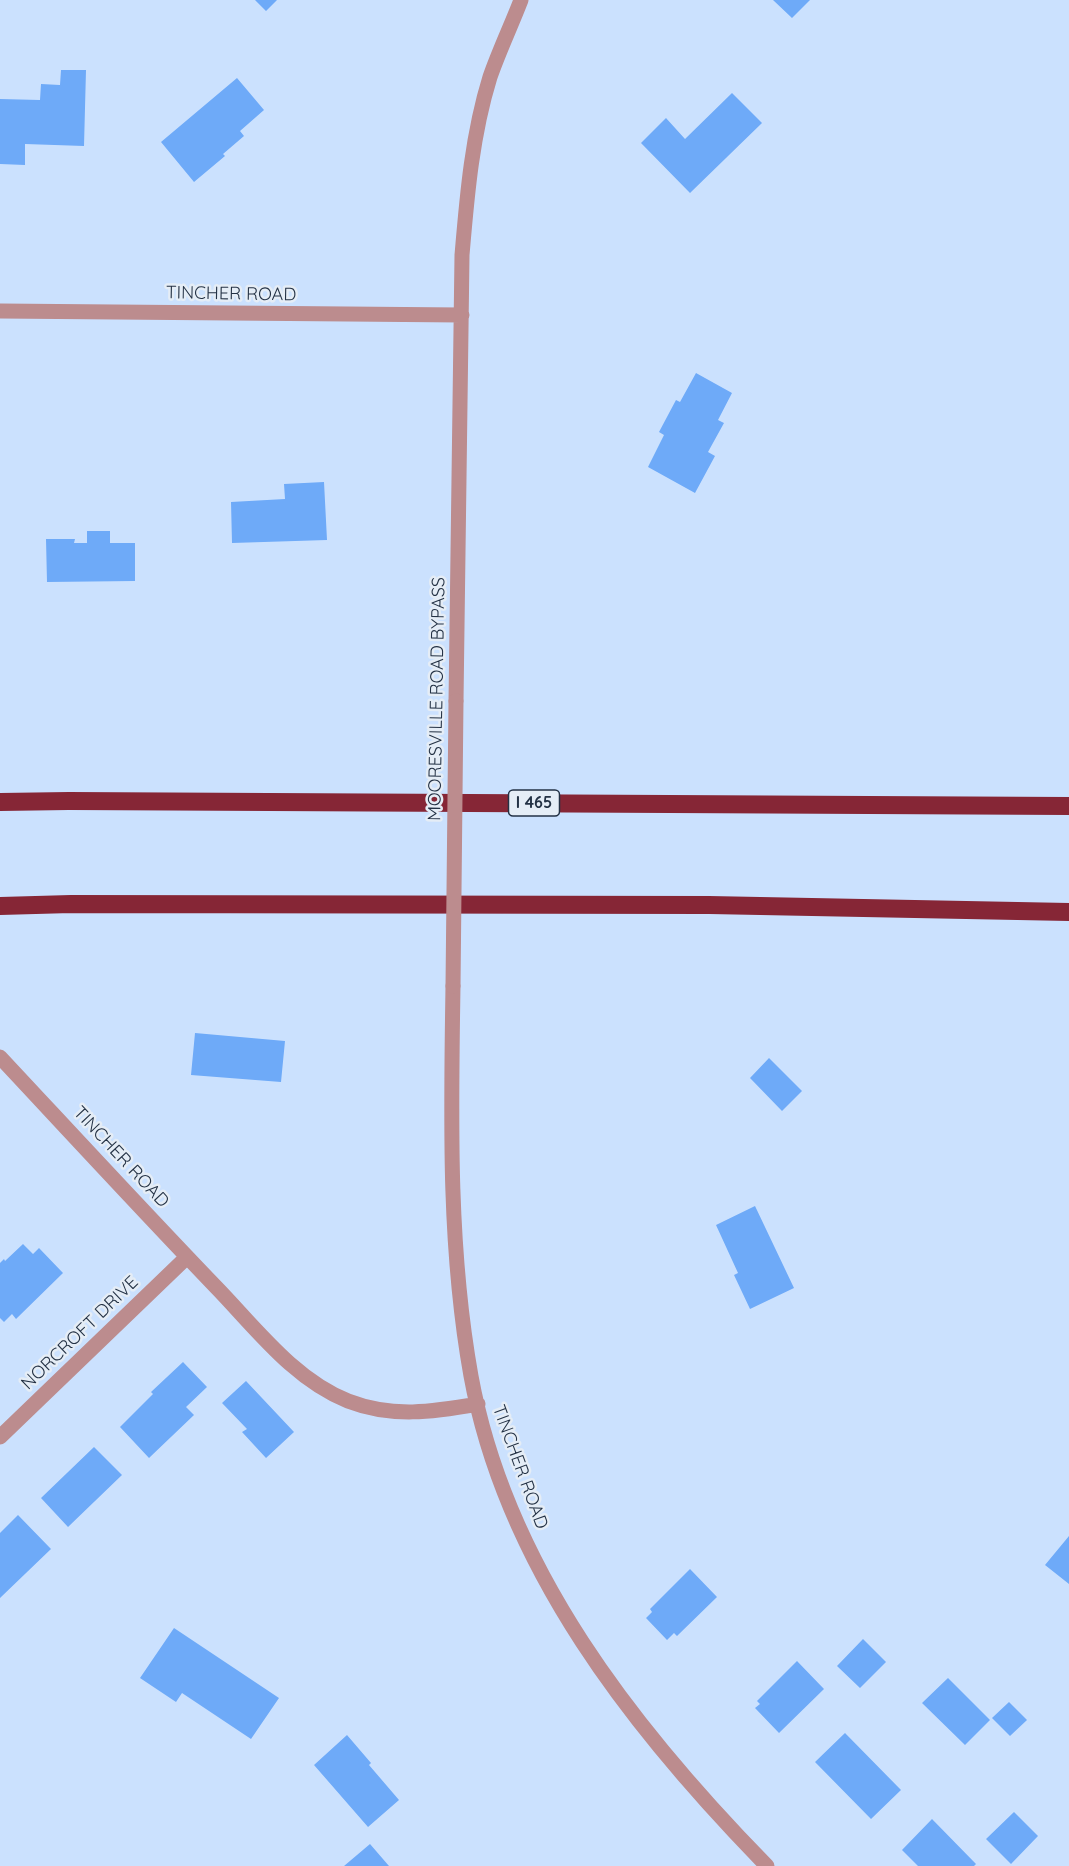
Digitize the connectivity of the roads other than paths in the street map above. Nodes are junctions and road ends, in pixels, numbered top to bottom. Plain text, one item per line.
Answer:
1 (521, 0) edge
2 (0, 311) edge
3 (462, 315) junction
4 (0, 802) edge
5 (1069, 806) edge
6 (0, 906) edge
7 (1069, 914) edge
8 (0, 1057) edge
9 (187, 1257) junction
10 (478, 1404) junction
11 (2, 1430) edge
12 (768, 1866) edge

1 - 3 street, MOORESVILLE ROAD BYPASS
2 - 3 street, TINCHER ROAD
3 - 10 street, MOORESVILLE ROAD BYPASS, bridge
4 - 5 highway, I 465
6 - 7 highway
8 - 9 street, TINCHER ROAD
9 - 10 street, TINCHER ROAD
9 - 11 street, NORCROFT DRIVE
10 - 12 street, TINCHER ROAD

